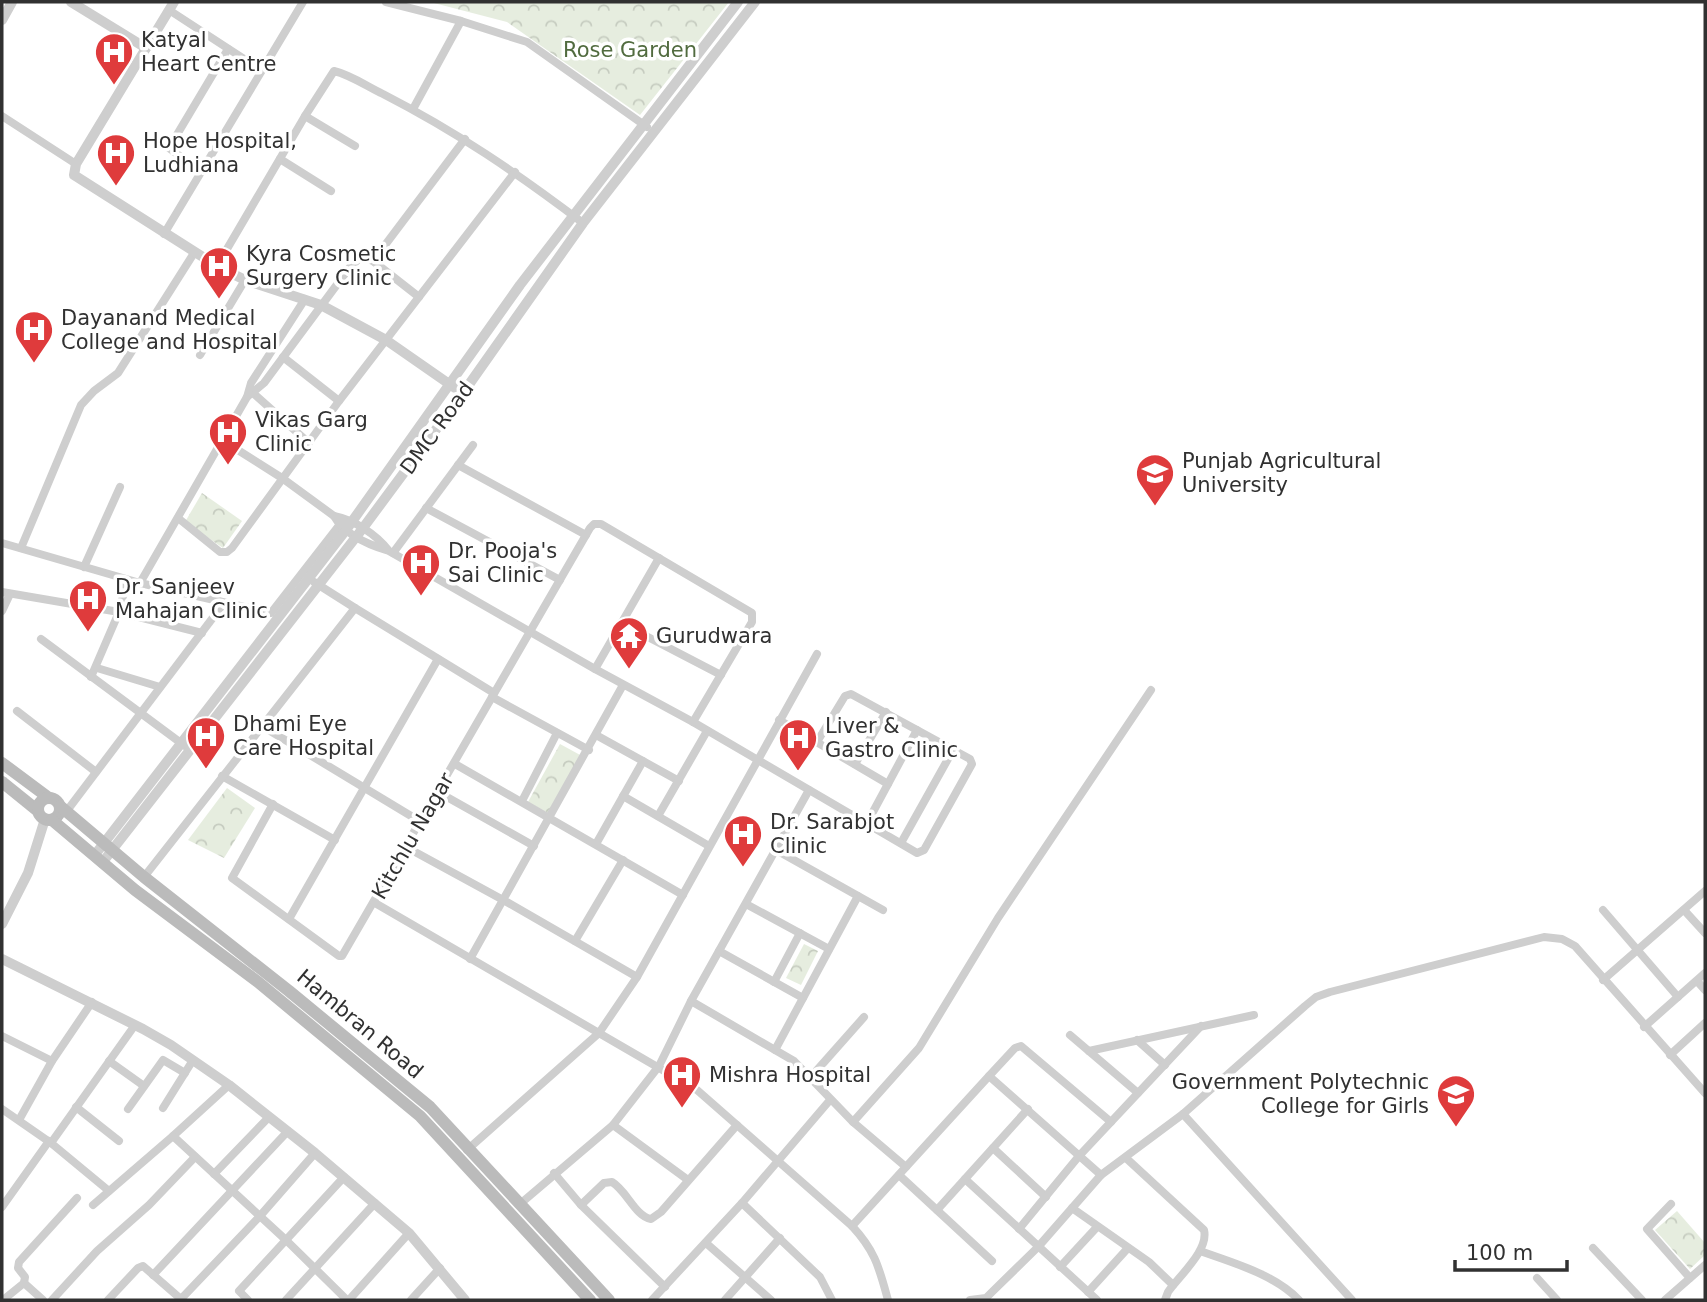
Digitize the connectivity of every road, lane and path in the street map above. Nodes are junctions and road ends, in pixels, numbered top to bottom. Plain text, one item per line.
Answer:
1 (12, 2) edge
2 (71, 2) edge
3 (303, 2) edge
4 (386, 2) edge
5 (738, 2) edge
6 (755, 2) edge
7 (172, 6) edge
8 (2, 20) edge
9 (461, 21) junction
10 (146, 48) junction
11 (228, 49) junction
12 (261, 69) junction
13 (412, 109) junction
14 (2, 116) edge
15 (305, 116) junction
16 (648, 128) junction
17 (465, 139) junction
18 (355, 146) dead end
19 (280, 159) junction
20 (76, 164) junction
21 (201, 172) junction
22 (515, 172) junction
23 (331, 191) dead end
24 (578, 219) junction
25 (164, 234) junction
26 (194, 253) junction
27 (373, 261) junction
28 (217, 266) junction
29 (245, 280) junction
30 (419, 297) junction
31 (305, 299) junction
32 (321, 305) junction
33 (386, 340) junction
34 (200, 355) dead end
35 (283, 357) junction
36 (451, 385) junction
37 (463, 393) junction
38 (250, 395) junction
39 (340, 401) junction
40 (222, 440) junction
41 (309, 443) junction
42 (473, 445) dead end
43 (458, 465) junction
44 (282, 478) junction
45 (120, 487) dead end
46 (426, 508) junction
47 (178, 518) junction
48 (345, 524) junction
49 (359, 533) junction
50 (586, 535) junction
51 (2, 543) edge
52 (21, 548) junction
53 (391, 552) junction
54 (659, 558) junction
55 (84, 567) junction
56 (127, 580) junction
57 (560, 580) junction
58 (313, 582) junction
59 (140, 583) junction
60 (6, 593) edge
61 (224, 603) junction
62 (355, 608) junction
63 (2, 611) edge
64 (119, 612) junction
65 (621, 623) junction
66 (530, 631) junction
67 (202, 633) junction
68 (41, 639) dead end
69 (817, 654) dead end
70 (438, 659) junction
71 (97, 668) junction
72 (594, 669) junction
73 (721, 675) junction
74 (91, 677) junction
75 (624, 685) junction
76 (160, 687) junction
77 (1151, 690) dead end
78 (493, 695) junction
79 (17, 711) dead end
80 (886, 712) junction
81 (140, 713) junction
82 (779, 720) junction
83 (693, 722) junction
84 (262, 726) junction
85 (917, 730) junction
86 (707, 731) junction
87 (557, 733) junction
88 (596, 735) junction
89 (817, 742) junction
90 (186, 747) junction
91 (589, 750) junction
92 (953, 750) junction
93 (757, 759) junction
94 (643, 761) junction
95 (2, 763) edge
96 (455, 764) junction
97 (855, 764) junction
98 (96, 772) junction
99 (222, 776) junction
100 (679, 781) junction
101 (2, 782) edge
102 (888, 784) junction
103 (364, 788) junction
104 (809, 790) junction
105 (438, 792) junction
106 (623, 796) junction
107 (522, 801) junction
108 (273, 804) junction
109 (58, 805) junction
110 (659, 816) junction
111 (45, 817) junction
112 (550, 817) junction
113 (421, 822) junction
114 (867, 823) junction
115 (335, 840) junction
116 (901, 843) junction
117 (596, 844) junction
118 (534, 846) junction
119 (709, 846) junction
120 (108, 847) junction
121 (406, 847) junction
122 (776, 850) junction
123 (98, 860) junction
124 (623, 860) junction
125 (144, 877) junction
126 (1705, 891) edge
127 (683, 895) junction
128 (858, 896) junction
129 (505, 901) junction
130 (375, 903) junction
131 (746, 904) junction
132 (883, 910) dead end
133 (1603, 910) dead end
134 (1684, 910) junction
135 (289, 919) junction
136 (2, 924) edge
137 (800, 933) junction
138 (1705, 933) edge
139 (575, 941) junction
140 (829, 949) junction
141 (719, 951) junction
142 (1638, 951) junction
143 (2, 959) edge
144 (470, 959) junction
145 (1705, 973) edge
146 (637, 977) junction
147 (1603, 980) junction
148 (1697, 981) junction
149 (774, 982) junction
150 (1705, 990) edge
151 (1678, 997) junction
152 (803, 998) junction
153 (691, 1001) junction
154 (92, 1002) junction
155 (1254, 1015) dead end
156 (864, 1017) dead end
157 (135, 1025) junction
158 (1201, 1026) junction
159 (1704, 1026) edge
160 (1644, 1027) junction
161 (599, 1033) junction
162 (1070, 1035) dead end
163 (2, 1036) edge
164 (1137, 1040) junction
165 (775, 1050) junction
166 (1088, 1051) junction
167 (1670, 1055) junction
168 (193, 1060) junction
169 (109, 1061) junction
170 (52, 1062) junction
171 (1165, 1065) junction
172 (659, 1066) junction
173 (185, 1073) junction
174 (989, 1076) junction
175 (810, 1078) junction
176 (229, 1085) junction
177 (144, 1086) junction
178 (1138, 1093) junction
179 (1705, 1093) edge
180 (830, 1100) junction
181 (76, 1107) junction
182 (2, 1108) edge
183 (163, 1108) dead end
184 (128, 1109) dead end
185 (1028, 1109) junction
186 (1182, 1114) junction
187 (269, 1116) junction
188 (19, 1120) junction
189 (853, 1122) junction
190 (1111, 1122) junction
191 (612, 1125) junction
192 (737, 1125) junction
193 (288, 1131) junction
194 (173, 1136) junction
195 (119, 1141) dead end
196 (50, 1142) junction
197 (468, 1148) junction
198 (993, 1148) junction
199 (315, 1153) junction
200 (1079, 1156) junction
201 (195, 1157) junction
202 (458, 1157) junction
203 (1126, 1158) junction
204 (778, 1161) junction
205 (906, 1167) junction
206 (554, 1173) junction
207 (214, 1174) junction
208 (899, 1175) junction
209 (1101, 1175) junction
210 (344, 1177) junction
211 (688, 1180) junction
212 (965, 1180) junction
213 (109, 1191) junction
214 (233, 1192) junction
215 (1046, 1197) junction
216 (77, 1198) dead end
217 (375, 1202) junction
218 (741, 1203) junction
219 (520, 1204) junction
220 (1671, 1204) dead end
221 (93, 1205) dead end
222 (581, 1205) junction
223 (2, 1206) edge
224 (1072, 1208) junction
225 (937, 1210) junction
226 (260, 1216) junction
227 (852, 1226) junction
228 (1097, 1227) junction
229 (1019, 1229) junction
230 (409, 1233) junction
231 (780, 1238) junction
232 (286, 1241) junction
233 (706, 1243) junction
234 (1038, 1247) junction
235 (1128, 1248) junction
236 (1593, 1248) dead end
237 (1200, 1251) junction
238 (992, 1261) dead end
239 (1705, 1265) edge
240 (1060, 1267) junction
241 (440, 1268) junction
242 (315, 1269) junction
243 (153, 1275) junction
244 (744, 1276) junction
245 (1537, 1278) dead end
246 (1690, 1278) junction
247 (24, 1283) junction
248 (1173, 1286) junction
249 (665, 1287) junction
250 (239, 1291) junction
251 (1088, 1293) junction
252 (114, 1298) edge
253 (656, 1299) edge
254 (988, 1299) edge
255 (3, 1300) edge
256 (43, 1300) edge
257 (52, 1300) edge
258 (181, 1300) edge
259 (230, 1300) edge
260 (248, 1300) edge
261 (286, 1300) edge
262 (348, 1300) edge
263 (411, 1300) edge
264 (465, 1300) edge
265 (590, 1300) edge
266 (609, 1300) edge
267 (724, 1300) edge
268 (771, 1300) edge
269 (832, 1300) edge
270 (888, 1300) edge
271 (970, 1300) edge
272 (1097, 1300) edge
273 (1165, 1300) edge
274 (1300, 1300) edge
275 (1352, 1300) edge
276 (1557, 1300) edge
277 (1642, 1300) edge
278 (1665, 1300) edge

1 - 8 street
2 - 10 street
3 - 12 street
4 - 9 street
5 - 16 street
6 - 16 street, DMC Road
7 - 10 street
7 - 11 street
9 - 13 street
9 - 16 street
10 - 20 street
11 - 12 street
11 - 21 street
12 - 21 street
13 - 15 street
13 - 17 street
14 - 20 street
15 - 18 street
15 - 19 street
16 - 24 street, DMC Road
17 - 22 street
17 - 27 street
19 - 23 street
19 - 28 street
20 - 25 street
21 - 25 street
22 - 24 street
22 - 30 street
24 - 36 street
24 - 37 street, DMC Road
25 - 26 street
26 - 28 street
26 - 52 street
27 - 30 street
27 - 32 street
28 - 29 street
29 - 31 street
29 - 34 street
30 - 33 street
31 - 32 street
31 - 38 street
32 - 33 street
32 - 35 street
33 - 36 street
33 - 39 street
35 - 38 street
35 - 39 street
36 - 37 street
36 - 48 street
37 - 49 street, DMC Road
38 - 40 street
38 - 41 street
39 - 41 street
40 - 44 street
40 - 47 street
41 - 44 street
42 - 43 street
43 - 46 street
43 - 50 street
44 - 47 street
44 - 48 street
45 - 55 street
46 - 53 street
46 - 57 street
47 - 59 street
48 - 49 street
48 - 58 street
48 - 61 street
49 - 53 street
49 - 58 street, DMC Road
50 - 54 street
50 - 57 street, Kitchlu Nagar
51 - 52 street
52 - 55 street
53 - 66 street
54 - 65 street
54 - 73 street
55 - 56 street
56 - 59 street
56 - 64 street
57 - 66 street, Kitchlu Nagar
58 - 62 street
58 - 90 street, DMC Road
59 - 61 street
60 - 63 street
60 - 64 street
61 - 67 street
62 - 70 street
62 - 84 street
64 - 67 street
64 - 71 street
65 - 72 street
65 - 73 street
66 - 72 street
66 - 78 street, Kitchlu Nagar
67 - 76 street
68 - 74 street
69 - 82 street
70 - 78 street
70 - 103 street
71 - 74 street
71 - 76 street
72 - 75 street
73 - 83 street
74 - 81 street
75 - 83 street
75 - 88 street
76 - 81 street
77 - 189 street
78 - 87 street
78 - 96 street, Kitchlu Nagar
79 - 98 street
80 - 85 street
80 - 89 street
80 - 97 street
81 - 90 street
81 - 98 street
82 - 89 street
82 - 93 street
83 - 86 street
84 - 99 street
84 - 103 street
85 - 92 street
85 - 102 street
86 - 93 street
86 - 100 street
87 - 91 street
87 - 107 street
88 - 91 street
88 - 94 street
89 - 97 street
90 - 120 street, DMC Road
91 - 112 street
92 - 116 street
92 - 116 street
93 - 104 street
93 - 119 street
94 - 100 street
94 - 106 street
95 - 109 main road, Hambran Road
96 - 105 street, Kitchlu Nagar
96 - 107 street
97 - 102 street
98 - 109 street
99 - 108 street
99 - 125 street
100 - 110 street
101 - 111 main road, Hambran Road
102 - 114 street
103 - 113 street
103 - 115 street
104 - 114 street
104 - 122 street
105 - 113 street, Kitchlu Nagar
105 - 118 street
106 - 110 street
106 - 117 street
107 - 112 street
108 - 115 street
108 - 135 street, Kitchlu Nagar
109 - 111 main road
109 - 111 main road
109 - 120 main road, Hambran Road
110 - 119 street
111 - 123 main road, Hambran Road
111 - 136 street
112 - 117 street
112 - 118 street
113 - 121 street, Kitchlu Nagar
114 - 116 street
115 - 135 street
117 - 124 street
118 - 129 street
119 - 127 street
120 - 123 street, DMC Road
120 - 125 main road, Hambran Road
121 - 129 street
121 - 130 street, Kitchlu Nagar
122 - 128 street
122 - 131 street
123 - 202 main road, Hambran Road
124 - 127 street
124 - 139 street
125 - 197 main road, Hambran Road
126 - 134 street
127 - 146 street
128 - 132 street
128 - 140 street
129 - 139 street
129 - 144 street
130 - 135 street, Kitchlu Nagar
130 - 144 street
131 - 137 street
131 - 141 street
133 - 142 street
134 - 138 street
134 - 142 street
137 - 140 street
137 - 149 street
139 - 146 street
140 - 152 street
141 - 149 street
141 - 153 street
142 - 147 street
142 - 151 street
143 - 154 street
144 - 161 street
145 - 148 street
146 - 161 street
147 - 160 street
147 - 186 street
148 - 150 street
148 - 151 street
149 - 152 street
151 - 160 street
152 - 165 street
153 - 165 street
153 - 172 street
154 - 157 street
154 - 170 street
155 - 158 street
156 - 175 street
157 - 168 street
157 - 169 street
158 - 164 street
158 - 171 street
159 - 167 street
160 - 167 street
161 - 172 street
161 - 197 street
162 - 166 street
163 - 170 street
164 - 166 street
164 - 171 street
165 - 175 street
166 - 178 street
167 - 179 street
168 - 173 street
168 - 176 street
169 - 177 street
169 - 181 street
170 - 188 street
171 - 178 street
172 - 191 street
172 - 192 street
173 - 177 street
173 - 183 street
174 - 185 street
174 - 190 street
174 - 205 street
175 - 180 street
176 - 187 street
176 - 194 street
177 - 184 street
178 - 190 street
180 - 189 street
180 - 204 street
181 - 195 street
181 - 196 street
182 - 188 street
185 - 198 street
185 - 200 street
186 - 203 street
186 - 275 street
187 - 193 street
187 - 207 street
188 - 196 street
189 - 205 street
190 - 200 street
191 - 206 street
191 - 211 street
192 - 204 street
192 - 211 street
193 - 199 street
193 - 214 street
194 - 201 street
194 - 213 street
196 - 213 street
196 - 223 street
197 - 202 street
197 - 219 main road, Hambran Road
198 - 212 street
198 - 215 street
199 - 210 street
199 - 226 street
200 - 209 street
200 - 215 street
201 - 207 street
201 - 257 street
202 - 265 main road, Hambran Road
203 - 209 street
203 - 237 street
204 - 218 street
204 - 227 street
205 - 208 street
206 - 219 street
206 - 222 street
207 - 214 street
208 - 225 street
208 - 227 street
209 - 224 street
210 - 217 street
210 - 232 street
211 - 222 street
212 - 225 street
212 - 229 street
213 - 221 street
214 - 226 street
214 - 243 street
215 - 229 street
216 - 247 street
217 - 230 street
217 - 242 street
218 - 231 street
218 - 233 street
219 - 266 main road, Hambran Road
220 - 246 street
222 - 249 street
224 - 228 street
224 - 234 street
225 - 238 street
226 - 232 street
226 - 258 street
227 - 270 street
228 - 235 street
228 - 240 street
229 - 234 street
230 - 241 street
230 - 262 street
231 - 244 street
231 - 269 street
232 - 242 street
232 - 250 street
233 - 244 street
233 - 249 street
234 - 240 street
234 - 254 street
235 - 248 street
235 - 251 street
236 - 277 street
237 - 248 street
237 - 274 street
239 - 246 street
240 - 251 street
241 - 263 street
241 - 264 street
242 - 261 street
242 - 262 street
243 - 252 street
243 - 258 street
244 - 267 street
244 - 268 street
245 - 276 street
246 - 278 street
247 - 255 street
247 - 256 street
248 - 273 street
249 - 253 street
250 - 259 street
250 - 260 street
251 - 272 street
254 - 271 street

